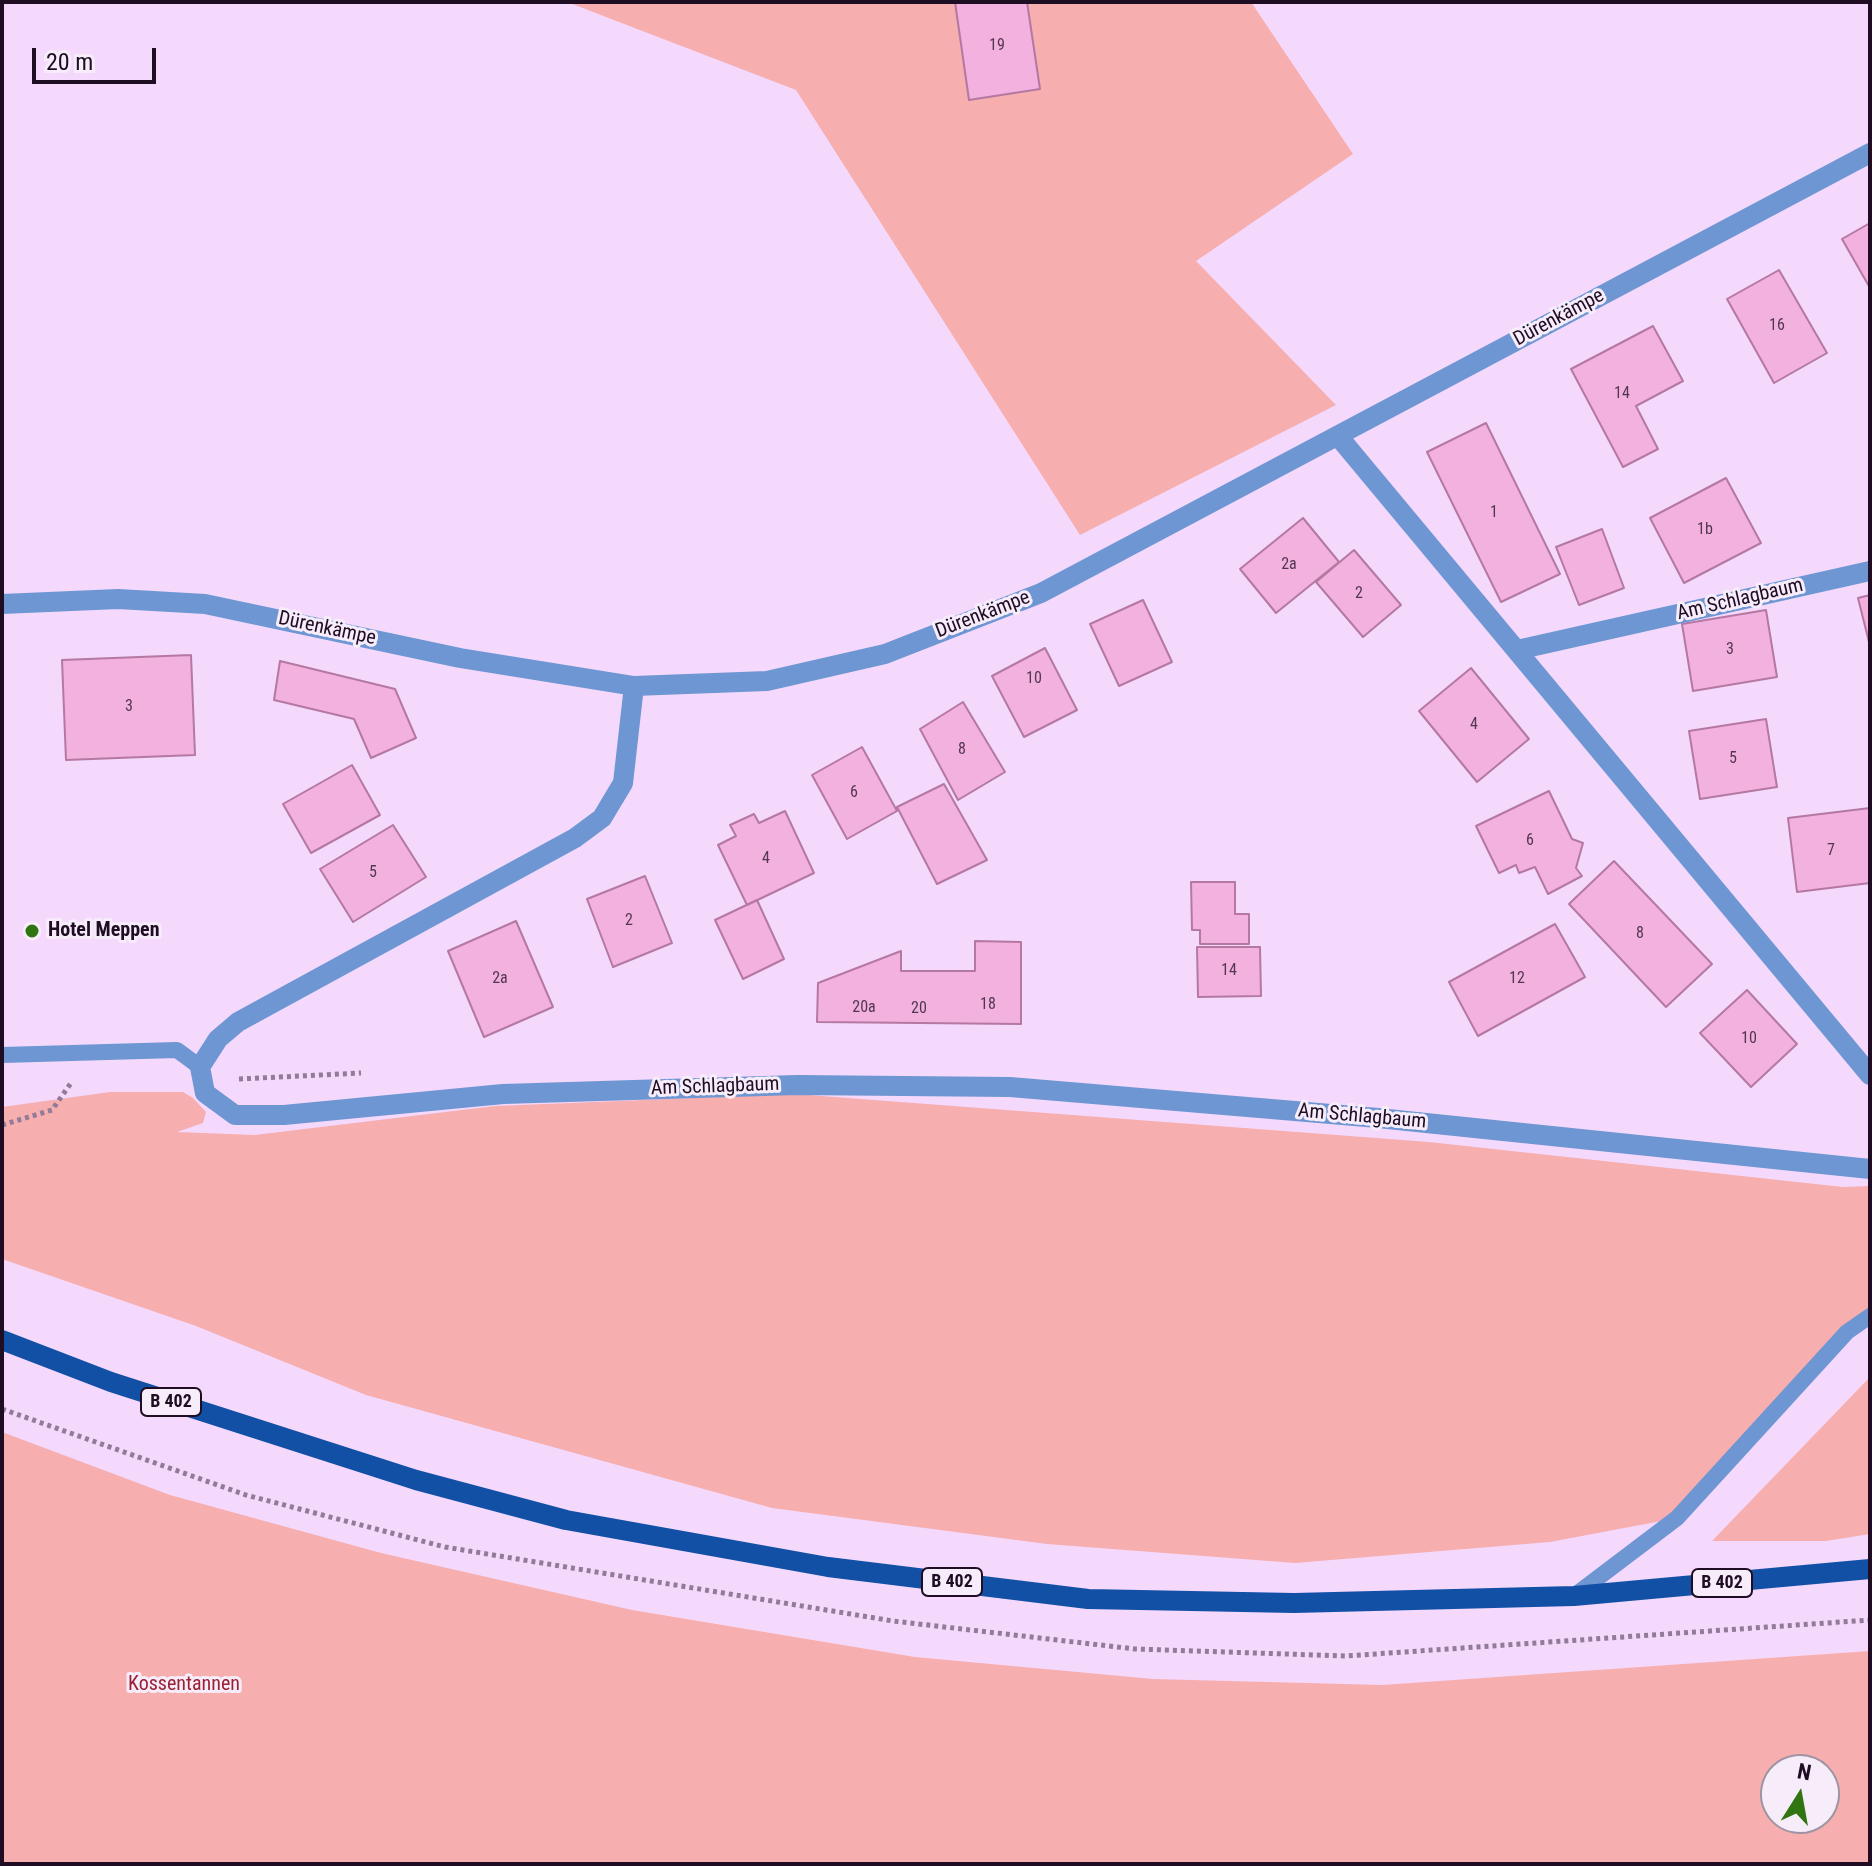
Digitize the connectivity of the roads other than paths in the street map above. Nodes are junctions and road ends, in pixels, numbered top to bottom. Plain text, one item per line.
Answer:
1 (1870, 153) edge
2 (1338, 436) junction
3 (1870, 571) edge
4 (2, 604) edge
5 (1517, 650) junction
6 (634, 686) junction
7 (2, 1055) edge
8 (200, 1067) junction
9 (1870, 1075) edge
10 (1870, 1169) edge
11 (1870, 1316) edge
12 (2, 1340) edge
13 (1870, 1569) edge
14 (1574, 1596) junction

1 - 2 street, Dürenkämpe
2 - 5 street
2 - 6 street, Dürenkämpe
3 - 5 street, Am Schlagbaum
4 - 6 street, Dürenkämpe
5 - 9 street
6 - 8 street
7 - 8 lane
8 - 10 street, Am Schlagbaum
11 - 14 lane
12 - 14 main road, B 402
13 - 14 main road, B 402

